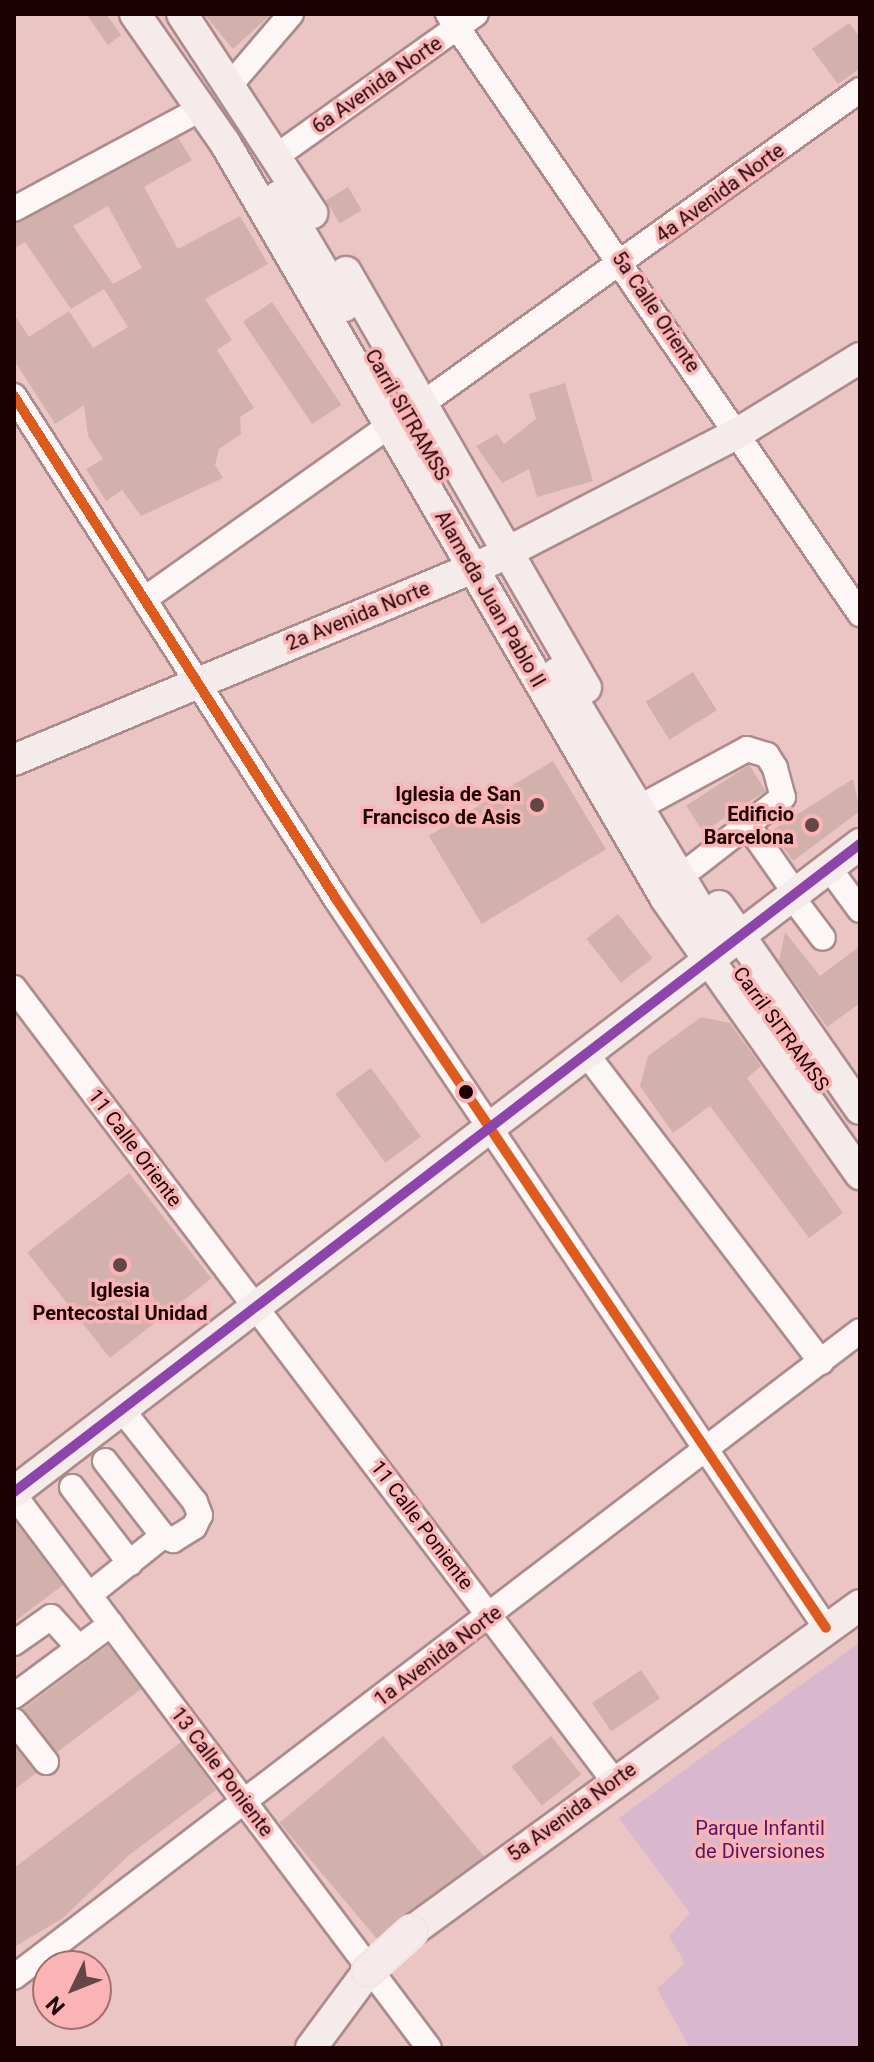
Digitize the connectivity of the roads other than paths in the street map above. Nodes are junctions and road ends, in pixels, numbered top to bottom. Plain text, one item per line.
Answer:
1 (135, 14) edge
2 (159, 14) edge
3 (182, 14) edge
4 (291, 14) edge
5 (460, 19) edge
6 (231, 84) junction
7 (860, 90) edge
8 (202, 108) junction
9 (278, 155) junction
10 (14, 209) edge
11 (623, 264) junction
12 (860, 358) edge
13 (14, 396) edge
14 (422, 404) junction
15 (389, 426) junction
16 (738, 433) junction
17 (491, 560) junction
18 (146, 598) junction
19 (860, 614) edge
20 (196, 682) junction
21 (14, 760) edge
22 (651, 801) junction
23 (749, 827) junction
24 (860, 844) edge
25 (693, 867) junction
26 (829, 868) junction
27 (794, 896) junction
28 (860, 910) edge
29 (823, 938) dead end
30 (725, 951) junction
31 (15, 991) edge
32 (588, 1056) junction
33 (860, 1109) edge
34 (492, 1128) junction
35 (860, 1139) edge
36 (860, 1174) edge
37 (256, 1308) junction
38 (860, 1331) edge
39 (821, 1362) junction
40 (122, 1410) junction
41 (704, 1454) junction
42 (105, 1461) dead end
43 (72, 1487) dead end
44 (14, 1494) edge
45 (163, 1536) junction
46 (130, 1563) junction
47 (89, 1595) junction
48 (860, 1605) edge
49 (492, 1616) junction
50 (111, 1624) junction
51 (826, 1628) junction
52 (14, 1643) edge
53 (79, 1648) junction
54 (14, 1696) edge
55 (14, 1721) edge
56 (46, 1762) dead end
57 (614, 1781) junction
58 (244, 1801) junction
59 (14, 1977) edge
60 (311, 2048) edge
61 (429, 2048) edge

1 - 8 main road, Alameda Juan Pablo II
2 - 17 main road, Carril SITRAMSS
3 - 6 main road, Alameda Juan Pablo II
4 - 6 street
5 - 9 street, 6a Avenida Norte
5 - 11 street, 5a Calle Oriente
6 - 9 main road, Alameda Juan Pablo II
7 - 11 street, 4a Avenida Norte
8 - 10 street
8 - 15 main road, Alameda Juan Pablo II
9 - 14 main road, Alameda Juan Pablo II
11 - 14 street, 4a Avenida Norte
11 - 16 street, 5a Calle Oriente
12 - 16 main road, 2a Avenida Norte
13 - 18 street
14 - 17 main road, Alameda Juan Pablo II
15 - 17 main road, Alameda Juan Pablo II
15 - 18 street
16 - 17 main road, 2a Avenida Norte
16 - 19 street, 5a Calle Oriente
17 - 20 main road, 2a Avenida Norte
17 - 22 main road, Alameda Juan Pablo II
17 - 30 main road, Alameda Juan Pablo II
18 - 20 street
20 - 21 main road, 2a Avenida Norte
20 - 34 street
22 - 23 street
22 - 25 main road, Alameda Juan Pablo II
23 - 25 street
23 - 27 street
24 - 26 main road
25 - 30 main road, Alameda Juan Pablo II
26 - 27 main road
26 - 28 street
27 - 29 street
27 - 30 main road
30 - 32 main road
30 - 33 main road, Alameda Juan Pablo II
30 - 35 main road, Carril SITRAMSS
30 - 36 main road, Alameda Juan Pablo II
31 - 37 street, 11 Calle Oriente
32 - 34 main road
32 - 39 street
34 - 37 main road
34 - 41 street
37 - 40 main road
37 - 49 street, 11 Calle Poniente
38 - 39 street, 1a Avenida Norte
39 - 41 street, 1a Avenida Norte
40 - 44 main road
40 - 45 street
41 - 49 street, 1a Avenida Norte
41 - 51 street
42 - 45 street
43 - 46 street
44 - 47 street, 13 Calle Poniente
45 - 46 street
46 - 47 street
47 - 50 street, 13 Calle Poniente
48 - 51 main road, 5a Avenida Norte
49 - 57 street, 11 Calle Poniente
49 - 58 street, 1a Avenida Norte
50 - 53 street
50 - 58 street, 13 Calle Poniente
51 - 57 main road, 5a Avenida Norte
52 - 53 street
53 - 54 street
55 - 56 street
57 - 60 main road, 5a Avenida Norte, bridge
58 - 59 street, 1a Avenida Norte
58 - 61 street, 13 Calle Poniente

